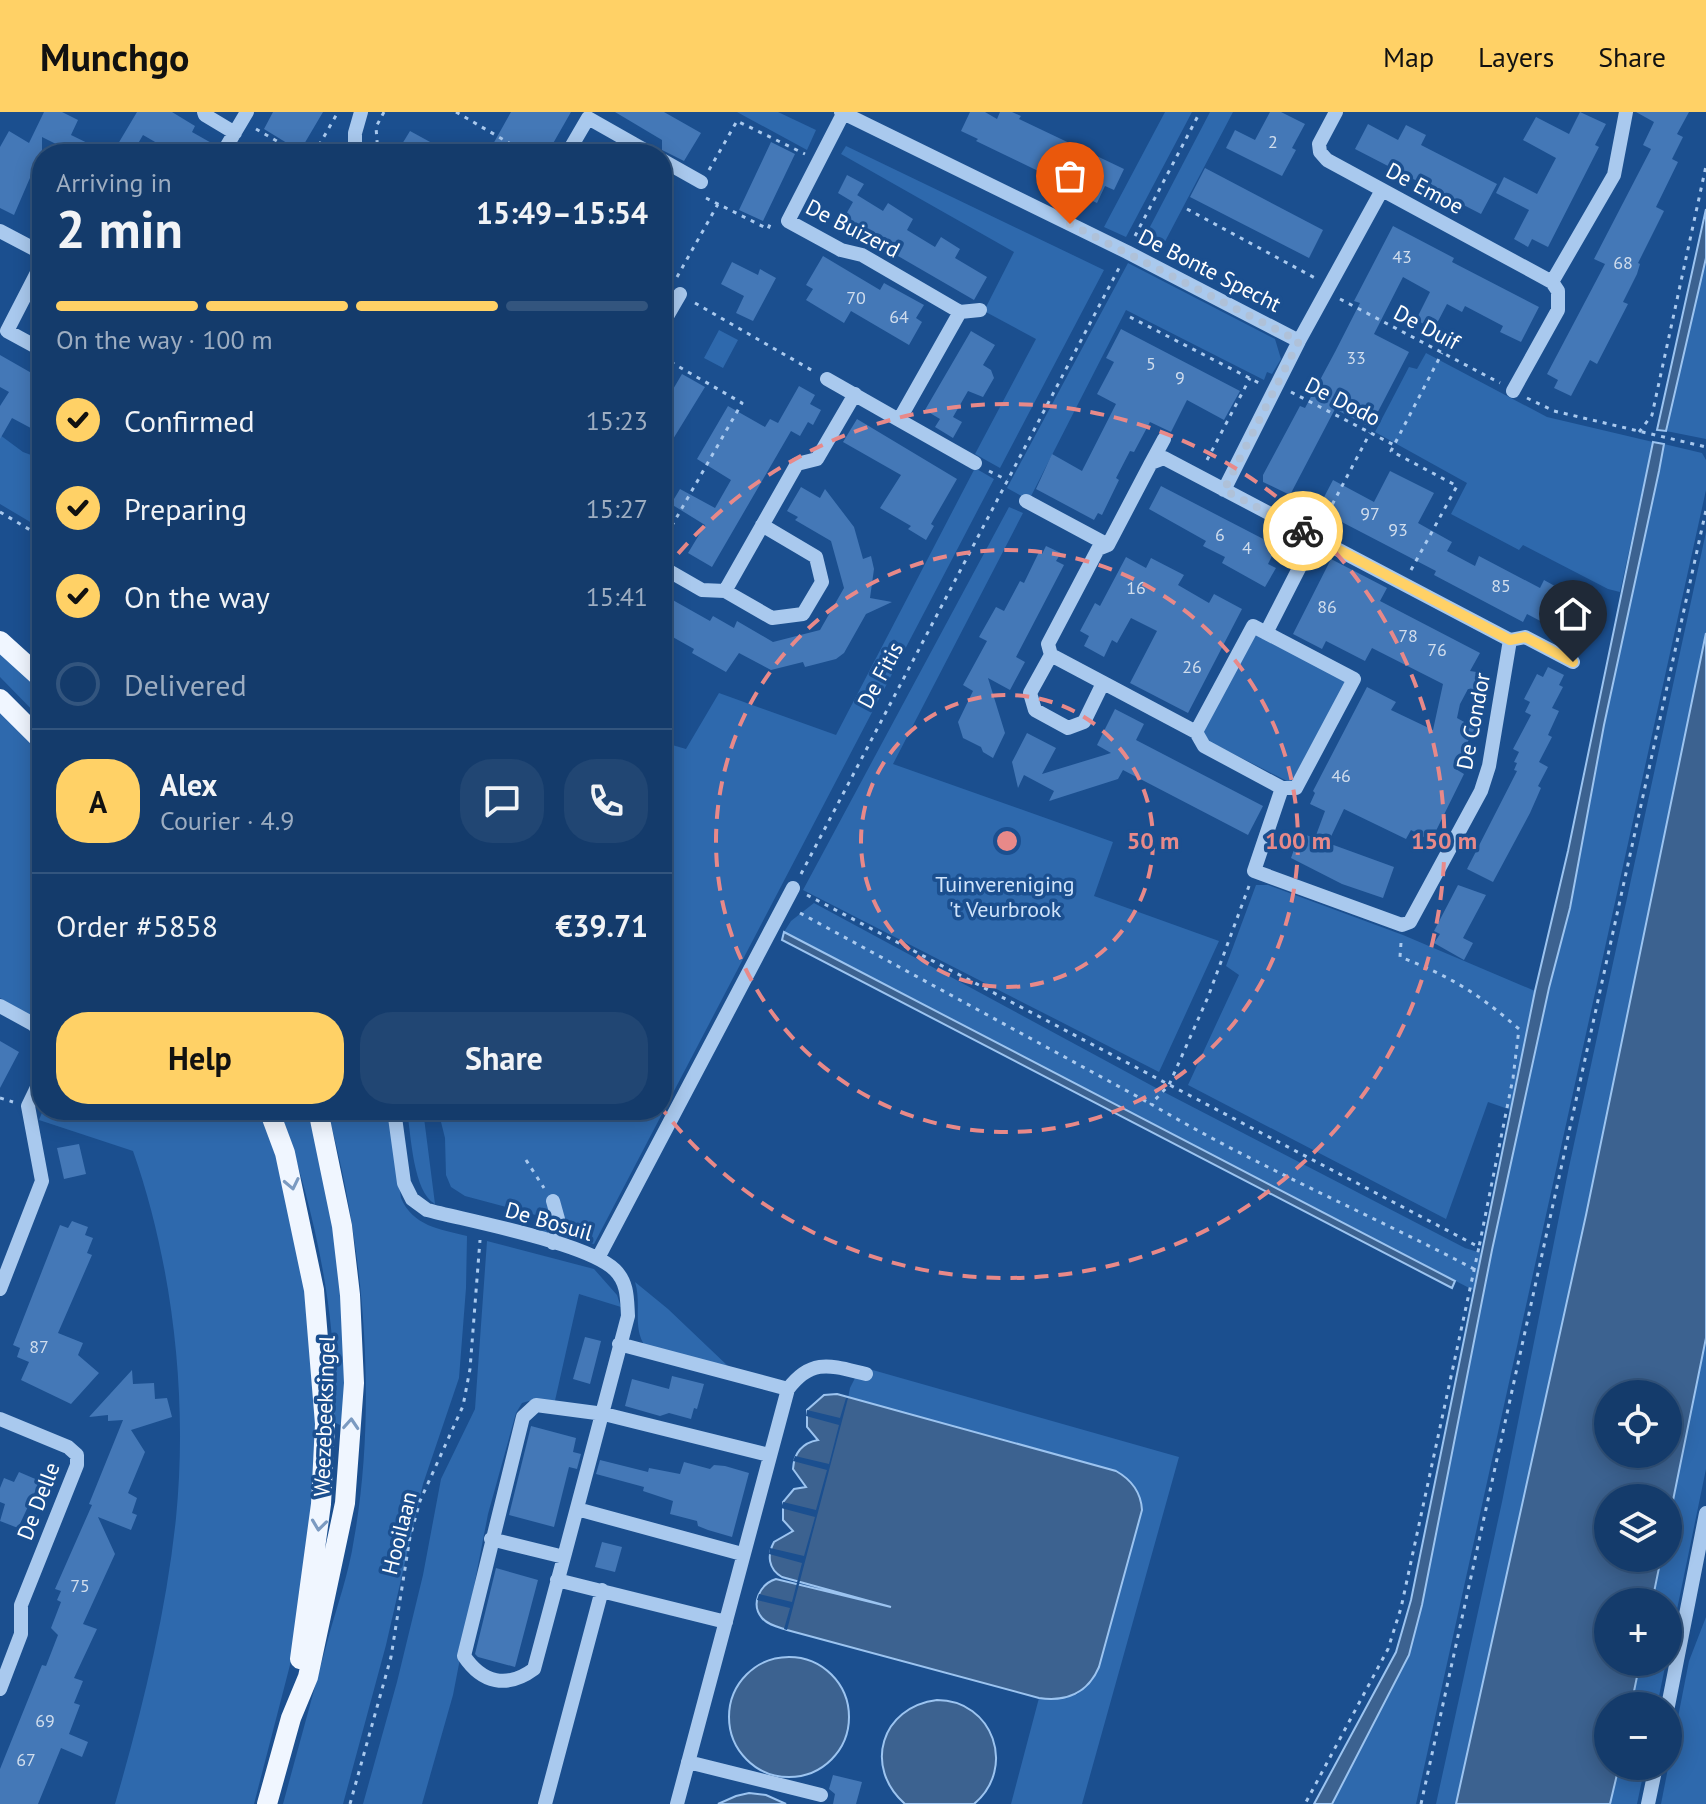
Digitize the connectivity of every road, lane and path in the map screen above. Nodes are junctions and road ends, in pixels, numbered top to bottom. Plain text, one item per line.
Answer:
1 (338, 112) edge
2 (361, 112) edge
3 (384, 112) edge
4 (456, 112) edge
5 (843, 112) edge
6 (1200, 112) edge
7 (1336, 112) edge
8 (1626, 112) edge
9 (202, 113) edge
10 (589, 115) edge
11 (241, 122) edge
12 (228, 144) edge
13 (281, 144) edge
14 (320, 144) edge
15 (355, 144) edge
16 (377, 144) edge
17 (511, 144) edge
18 (575, 144) edge
19 (625, 144) edge
20 (819, 161) junction
21 (672, 166) edge
22 (1706, 166) edge
23 (701, 182) junction
24 (1382, 190) junction
25 (718, 204) junction
26 (1187, 209) dead end
27 (788, 221) junction
28 (0, 231) edge
29 (32, 248) edge
30 (1127, 252) junction
31 (32, 282) edge
32 (1552, 282) junction
33 (1328, 289) junction
34 (680, 294) junction
35 (672, 308) edge
36 (980, 310) dead end
37 (960, 312) junction
38 (1130, 317) dead end
39 (1299, 341) junction
40 (32, 345) edge
41 (1442, 353) junction
42 (672, 363) edge
43 (1250, 378) junction
44 (827, 379) joint
45 (1276, 388) junction
46 (1513, 391) junction
47 (855, 394) junction
48 (899, 420) junction
49 (1639, 432) junction
50 (1370, 433) junction
51 (1164, 439) dead end
52 (1394, 445) junction
53 (1706, 447) edge
54 (975, 463) joint
55 (1151, 463) junction
56 (1198, 476) junction
57 (1007, 480) junction
58 (1224, 490) junction
59 (1026, 501) dead end
60 (1706, 510) edge
61 (0, 512) edge
62 (762, 525) junction
63 (672, 526) edge
64 (32, 531) edge
65 (1315, 537) junction
66 (1108, 545) junction
67 (672, 573) edge
68 (1403, 583) junction
69 (725, 591) junction
70 (1266, 633) junction
71 (1510, 640) junction
72 (0, 641) edge
73 (1051, 655) junction
74 (1573, 662) dead end
75 (32, 670) edge
76 (1103, 683) junction
77 (0, 699) edge
78 (32, 731) edge
79 (1196, 732) junction
80 (1282, 788) junction
81 (1254, 871) junction
82 (793, 888) junction
83 (784, 905) junction
84 (1402, 925) junction
85 (0, 1006) edge
86 (32, 1023) edge
87 (1169, 1085) junction
88 (32, 1098) edge
89 (1151, 1104) junction
90 (672, 1118) edge
91 (273, 1120) edge
92 (320, 1120) edge
93 (395, 1120) edge
94 (671, 1120) edge
95 (526, 1160) dead end
96 (553, 1201) joint
97 (481, 1224) junction
98 (553, 1243) junction
99 (1479, 1247) junction
100 (598, 1258) junction
101 (1474, 1269) junction
102 (0, 1289) edge
103 (619, 1344) junction
104 (866, 1374) dead end
105 (788, 1389) junction
106 (604, 1414) junction
107 (0, 1419) edge
108 (769, 1455) junction
109 (577, 1509) junction
110 (1706, 1513) edge
111 (491, 1539) junction
112 (742, 1554) junction
113 (564, 1557) junction
114 (557, 1580) junction
115 (602, 1590) junction
116 (726, 1622) junction
117 (0, 1689) edge
118 (1671, 1692) edge
119 (291, 1718) junction
120 (688, 1762) junction
121 (1653, 1780) edge
122 (821, 1795) dead end
123 (267, 1804) edge
124 (350, 1804) edge
125 (545, 1804) edge
126 (677, 1804) edge
127 (1305, 1804) edge
128 (1421, 1804) edge
129 (1648, 1804) edge

1 - 14 path
2 - 15 street
3 - 16 path
4 - 17 path
5 - 20 street, De Buizerd
5 - 30 street, De Bonte Specht
6 - 30 path, De Fitis
7 - 24 street, De Emoe
8 - 32 street
9 - 11 street
10 - 18 street
10 - 19 street
11 - 12 street
11 - 13 path
20 - 23 path
20 - 27 street, De Buizerd
21 - 23 street
22 - 49 path
23 - 25 path
24 - 32 street, De Emoe
24 - 33 street
25 - 27 path
25 - 34 path
26 - 33 path, De Duif
27 - 37 street, De Buizerd
28 - 29 street
30 - 39 street, De Bonte Specht
30 - 57 path, De Fitis
31 - 40 street
32 - 46 street
33 - 39 street
33 - 41 path, De Duif
34 - 35 street
34 - 44 path
36 - 37 street
37 - 48 street
38 - 43 path, De Dodo
39 - 45 street
41 - 46 path, De Duif
41 - 52 path, De Dodo
42 - 63 path
43 - 45 path, De Dodo
43 - 56 path
44 - 47 street
45 - 50 path, De Dodo
45 - 58 street
46 - 49 path
47 - 48 street
47 - 62 street
48 - 54 street
49 - 53 path
50 - 52 path, De Dodo
50 - 65 path
51 - 55 street
52 - 68 path, De Dodo
54 - 57 path
55 - 56 street
55 - 66 street
56 - 58 street
57 - 82 path, De Fitis
58 - 65 street
59 - 66 street
60 - 128 path
61 - 64 path
62 - 69 street
62 - 69 street
65 - 68 street
65 - 70 street
66 - 73 street
67 - 69 street
68 - 71 street
70 - 79 street
70 - 80 street
71 - 74 street
71 - 84 street, De Condor
72 - 75 main road
73 - 76 street
73 - 76 street
76 - 79 street
77 - 78 main road
79 - 80 street
80 - 81 street
81 - 84 street
81 - 87 path
82 - 83 street
82 - 87 path
83 - 89 path
83 - 90 street
84 - 99 path
85 - 86 street
87 - 89 path
87 - 99 path
88 - 102 street
89 - 101 path
91 -> 119 main road, Weezebeeksingel
119 -> 92 main road, Weezebeeksingel
93 - 97 street, De Bosuil
94 - 100 street
95 - 96 path
96 - 98 street
97 - 98 street, De Bosuil
97 - 124 path, Hooilaan
98 - 100 street, De Bosuil
99 - 101 path
100 - 103 street, De Bosuil
101 - 127 path
103 - 105 street
103 - 106 street, De Bosuil
104 - 105 street
105 - 108 street
106 - 108 street
106 - 109 street, De Bosuil
106 - 111 street, De Bosuil
107 - 117 street, De Delle
108 - 112 street
109 - 112 street
109 - 113 street, De Bosuil
110 - 118 street
111 - 113 street
111 - 114 street, De Bosuil
112 - 116 street
113 - 114 street, De Bosuil
114 - 115 street
115 - 116 street
115 - 125 street
116 - 120 street
119 - 123 main road, Weezebeeksingel
120 - 122 street
120 - 126 street
121 - 129 street

